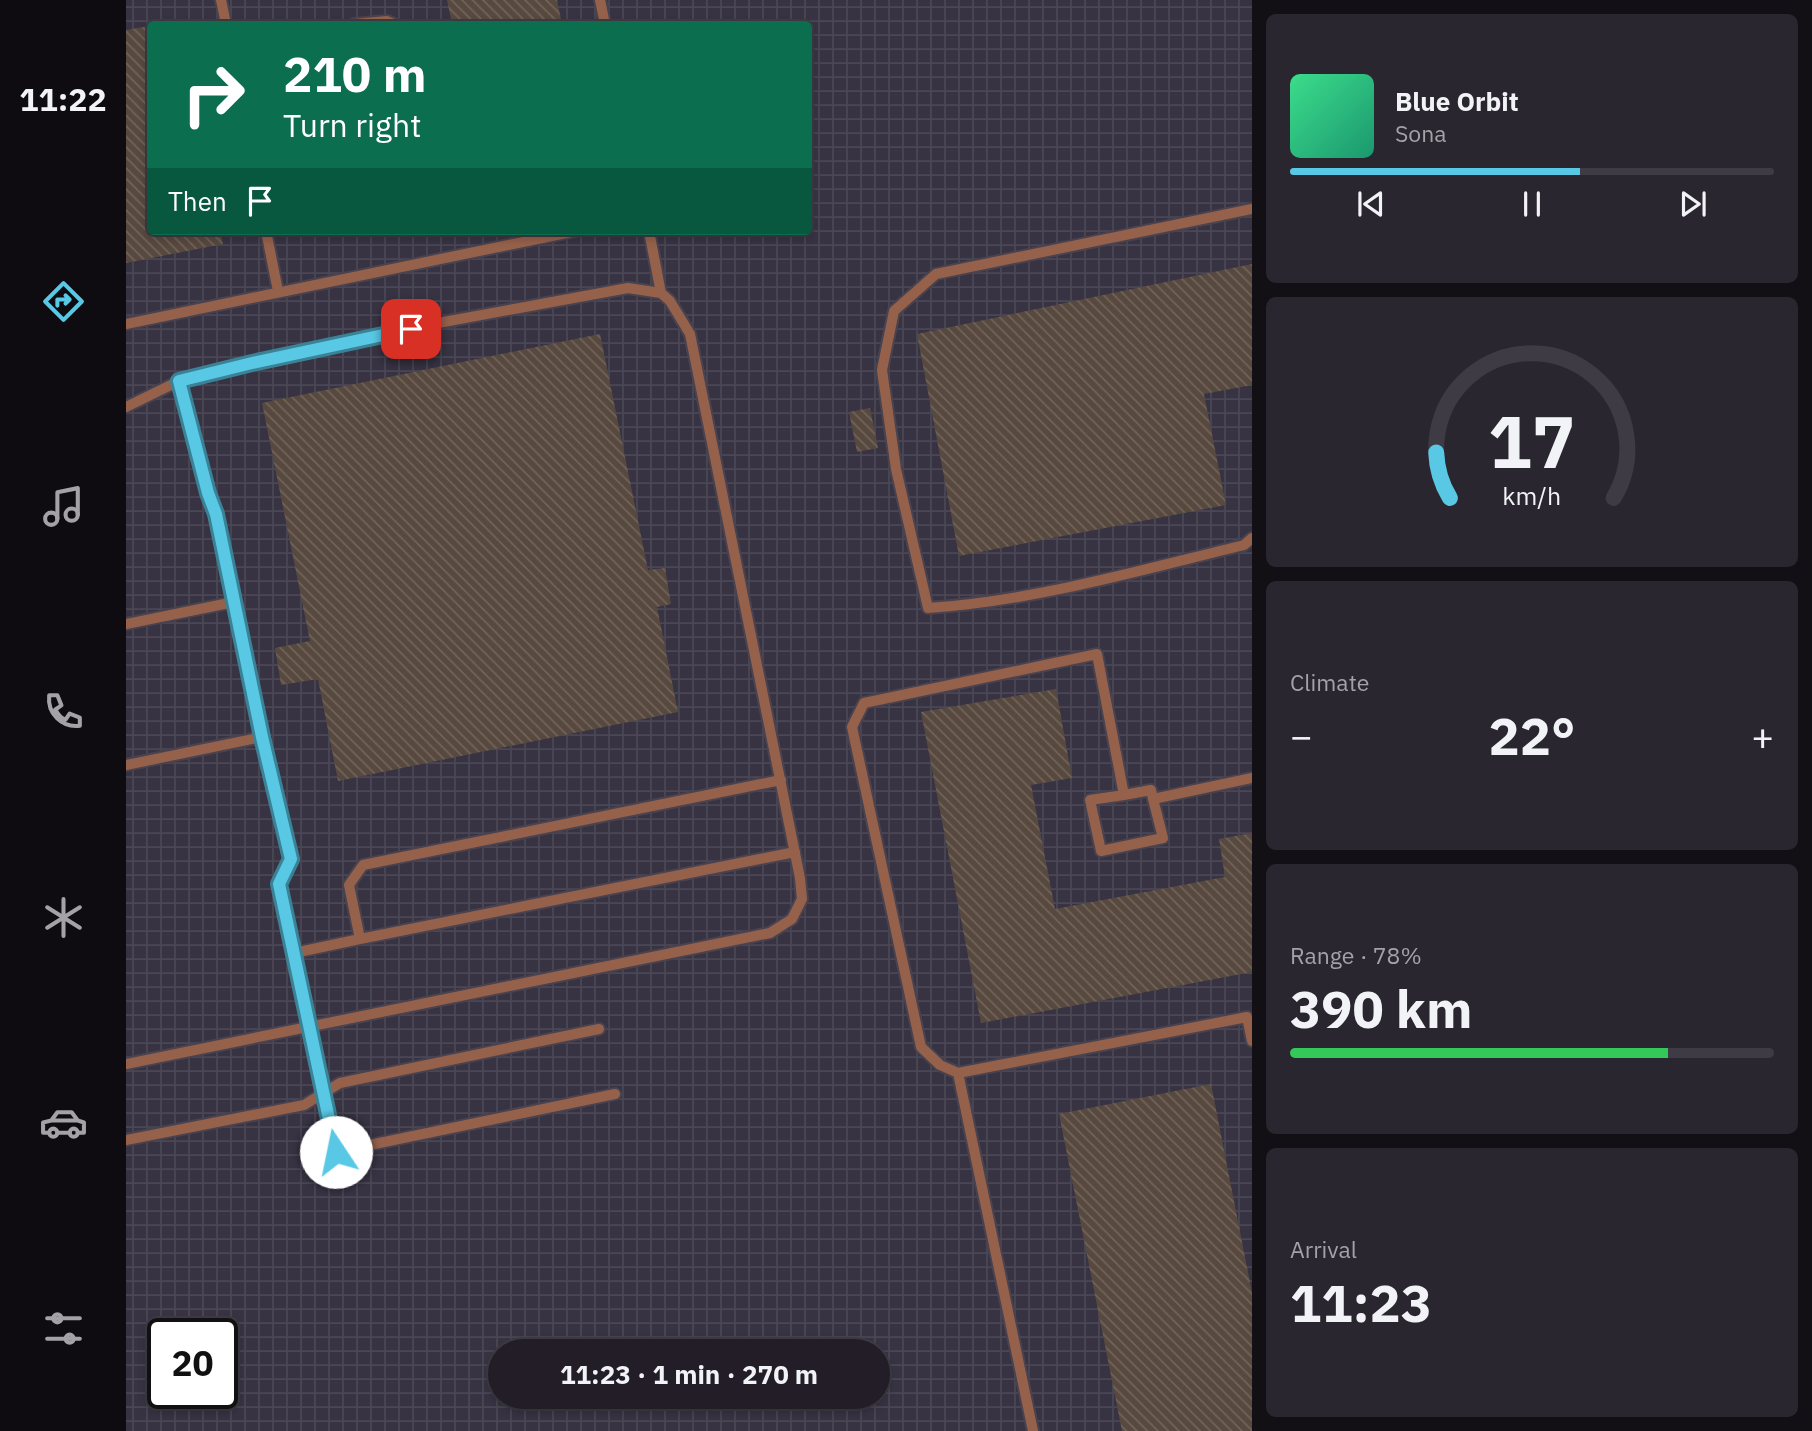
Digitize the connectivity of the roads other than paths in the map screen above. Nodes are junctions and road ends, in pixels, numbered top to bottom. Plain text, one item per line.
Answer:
1 (221, 0) edge
2 (600, 0) edge
3 (225, 21) edge
4 (604, 21) edge
5 (1252, 209) edge
6 (267, 235) edge
7 (556, 235) edge
8 (650, 235) edge
9 (278, 291) junction
10 (661, 293) junction
11 (126, 324) edge
12 (179, 381) junction
13 (126, 407) edge
14 (1252, 538) edge
15 (234, 602) junction
16 (126, 625) edge
17 (262, 737) junction
18 (126, 765) edge
19 (1252, 778) edge
20 (781, 780) junction
21 (1124, 795) junction
22 (1153, 799) junction
23 (795, 852) junction
24 (360, 939) junction
25 (294, 953) junction
26 (1250, 1017) edge
27 (310, 1026) junction
28 (599, 1029) dead end
29 (1252, 1041) edge
30 (126, 1063) edge
31 (958, 1073) junction
32 (324, 1093) junction
33 (615, 1094) dead end
34 (126, 1140) edge
35 (1033, 1431) edge

1 - 3 lane
2 - 4 lane
5 - 14 lane
6 - 9 lane
7 - 9 lane
8 - 10 lane
9 - 11 lane
10 - 12 lane
10 - 20 lane
12 - 13 lane
12 - 15 lane
15 - 16 lane
15 - 17 lane
17 - 18 lane
17 - 25 lane
19 - 22 lane
20 - 23 lane
20 - 24 lane
21 - 22 lane
21 - 22 lane
21 - 31 lane
23 - 24 lane
23 - 27 lane
24 - 25 lane
25 - 27 lane
26 - 29 lane
26 - 31 lane
27 - 30 lane
27 - 32 lane
28 - 32 lane
31 - 35 lane
32 - 33 lane
32 - 34 lane

